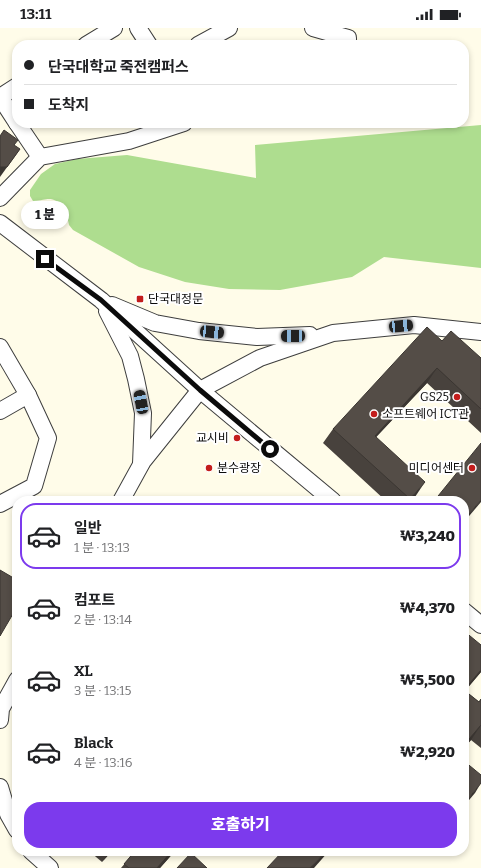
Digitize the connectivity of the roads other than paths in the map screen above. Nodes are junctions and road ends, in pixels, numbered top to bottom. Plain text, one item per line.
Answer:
1 (114, 28) edge
2 (138, 28) edge
3 (229, 28) edge
4 (313, 28) edge
5 (94, 40) edge
6 (146, 40) edge
7 (207, 40) edge
8 (348, 40) edge
9 (12, 89) edge
10 (0, 97) edge
11 (12, 115) edge
12 (20, 128) edge
13 (168, 128) edge
14 (40, 157) junction
15 (0, 198) edge
16 (0, 223) edge
17 (101, 300) junction
18 (481, 332) edge
19 (333, 333) junction
20 (0, 346) edge
21 (200, 390) junction
22 (28, 394) junction
23 (0, 411) edge
24 (141, 464) junction
25 (15, 496) edge
26 (124, 496) edge
27 (322, 496) edge
28 (12, 498) edge
29 (0, 504) edge
30 (469, 615) edge
31 (481, 625) edge
32 (12, 690) edge
33 (0, 713) edge
34 (0, 787) edge
35 (12, 821) edge
36 (37, 856) edge
37 (50, 868) edge

1 - 5 lane
2 - 6 lane
3 - 7 lane
4 - 8 lane
9 - 10 lane
10 - 11 lane
12 - 14 lane
13 - 14 lane
14 - 15 lane
16 - 17 lane
17 - 19 lane
17 - 21 lane
17 - 24 lane
18 - 19 lane
19 - 21 lane
20 - 22 lane
21 - 24 lane
21 - 27 lane
22 - 23 lane
22 - 25 lane
24 - 26 lane
28 - 29 lane
30 - 31 lane
32 - 33 lane
34 - 35 lane
36 - 37 lane

